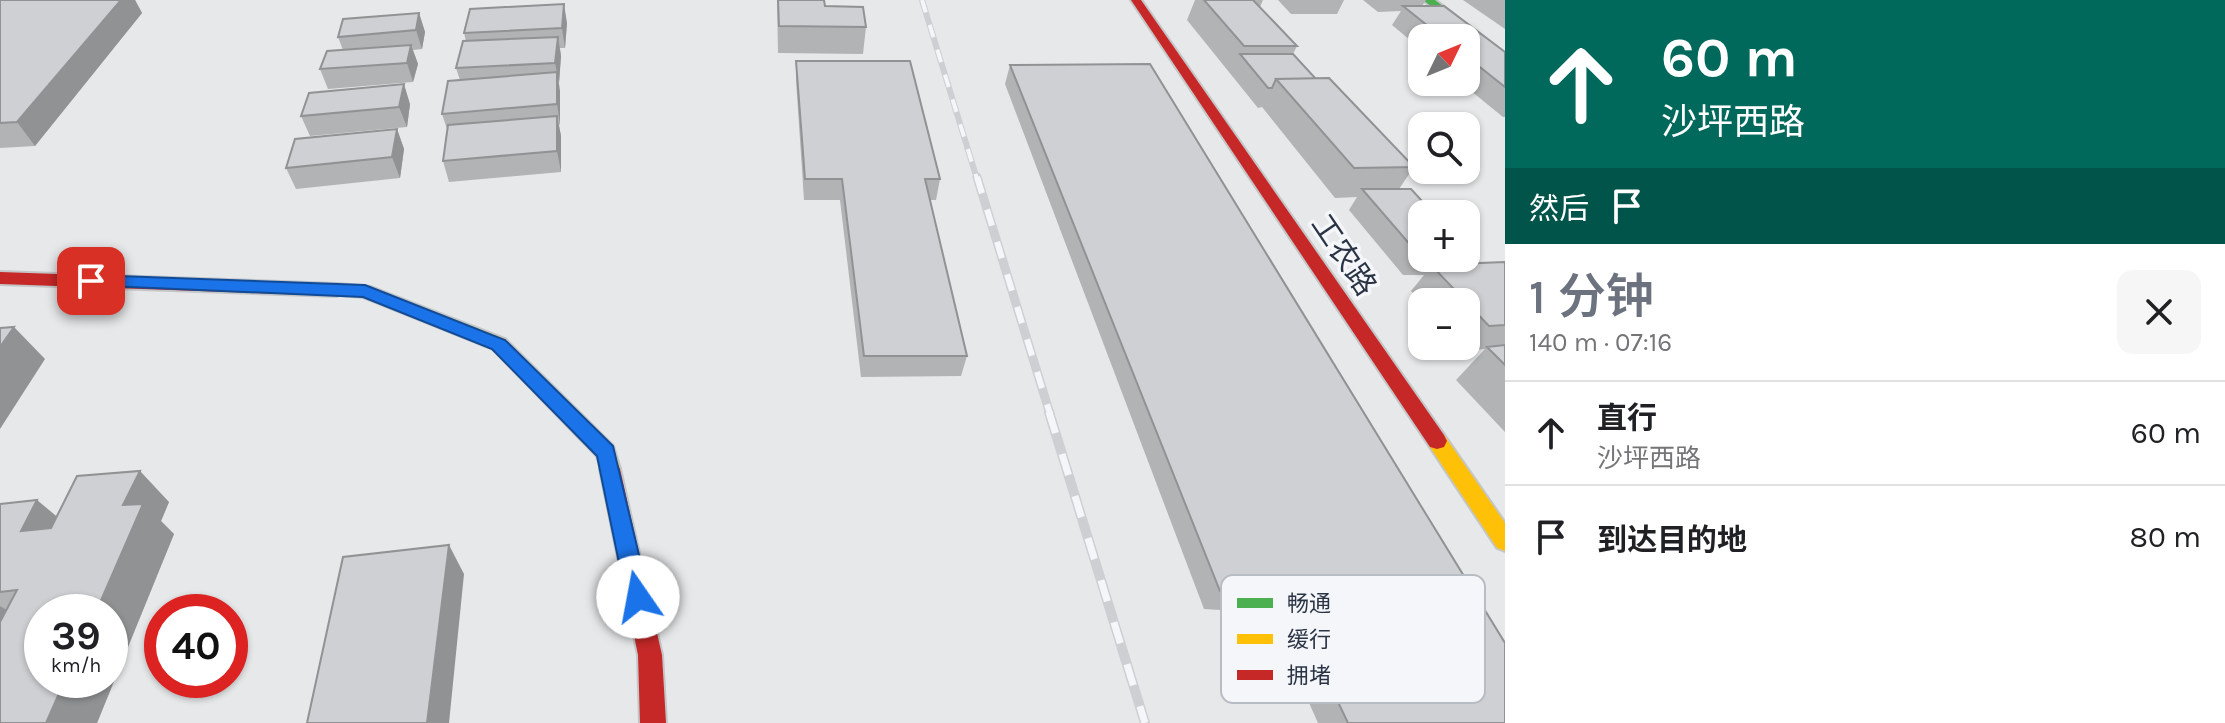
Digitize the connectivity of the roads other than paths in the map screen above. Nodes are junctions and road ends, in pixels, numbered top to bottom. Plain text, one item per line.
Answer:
1 (1136, 0) edge
2 (1428, 0) edge
3 (1505, 60) edge
4 (0, 278) edge
5 (1505, 541) edge
6 (653, 723) edge

1 - 5 street, 工农路
2 - 3 street
4 - 6 street

